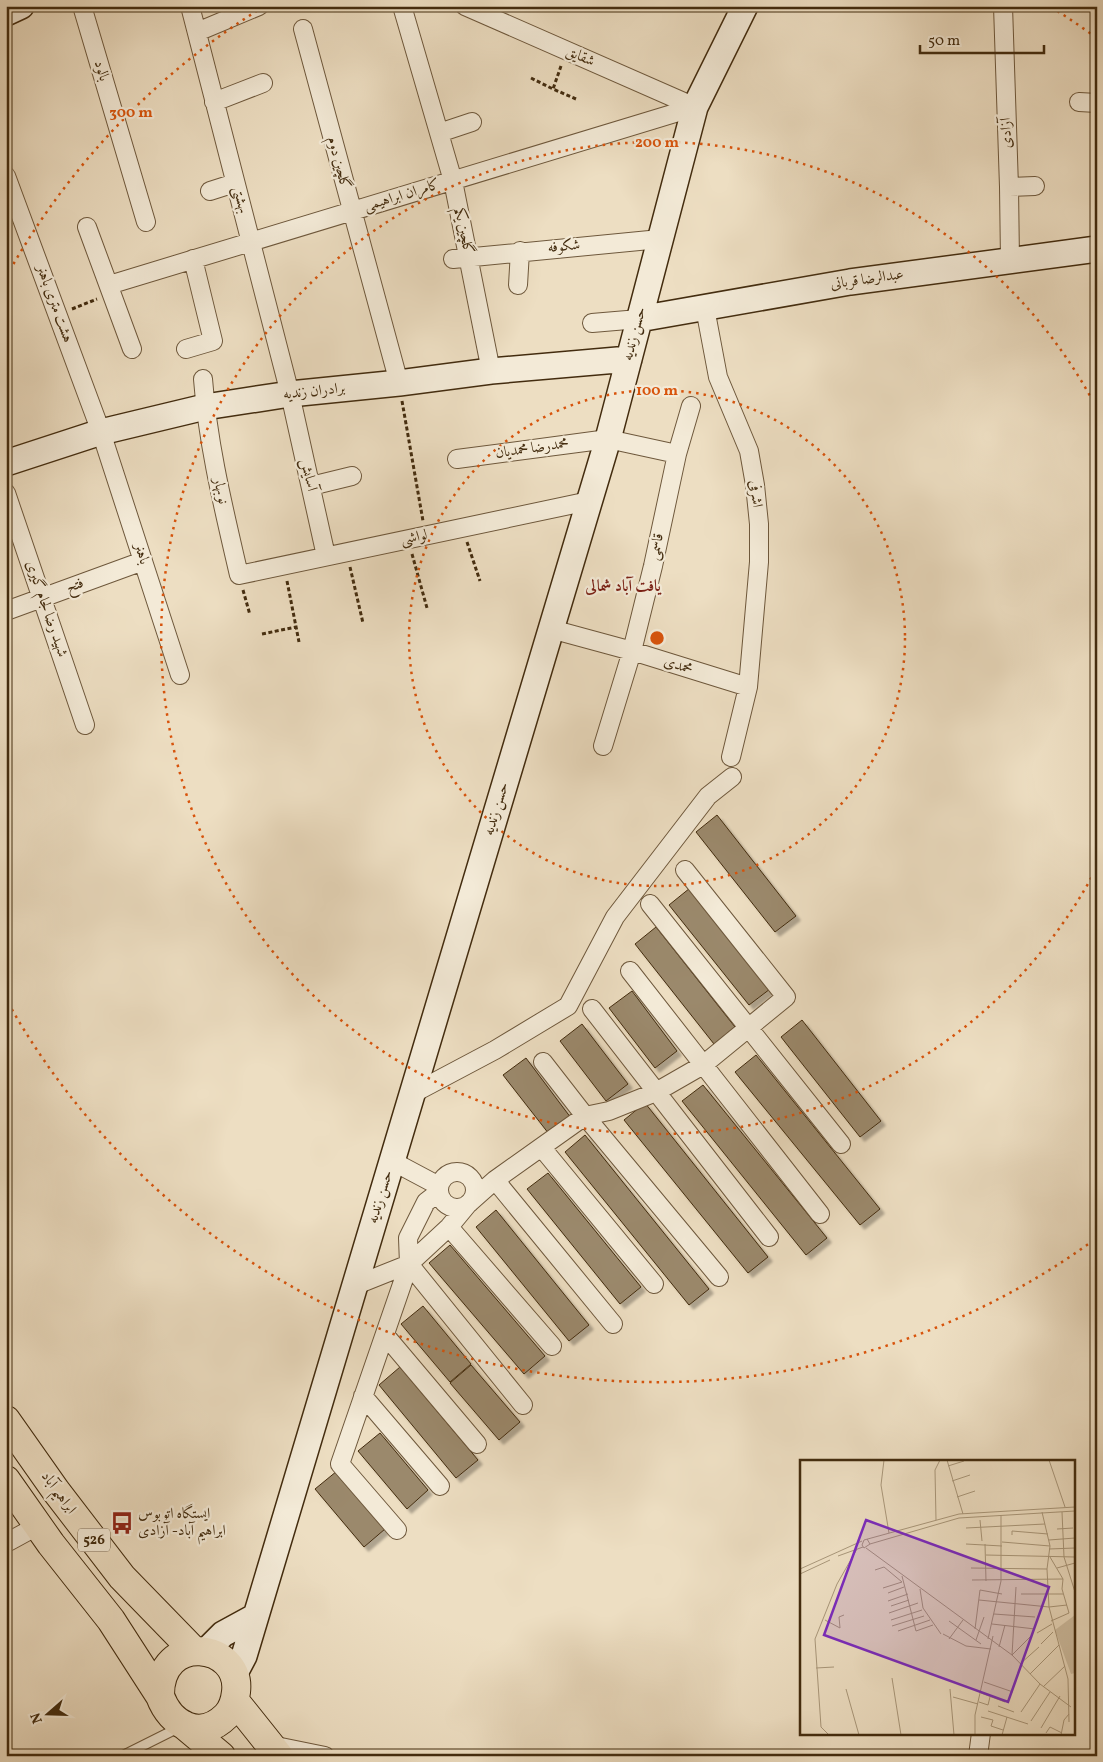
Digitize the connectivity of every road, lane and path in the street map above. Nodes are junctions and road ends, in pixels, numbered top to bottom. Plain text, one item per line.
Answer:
1 (21, 6) edge
2 (82, 6) edge
3 (190, 6) edge
4 (259, 6) edge
5 (402, 6) edge
6 (465, 6) edge
7 (1003, 6) edge
8 (743, 7) edge
9 (6, 13) edge
10 (303, 29) dead end
11 (197, 32) junction
12 (566, 51) junction
13 (531, 78) dead end
14 (263, 83) dead end
15 (553, 89) junction
16 (576, 99) dead end
17 (214, 102) junction
18 (1079, 102) dead end
19 (1097, 103) edge
20 (695, 107) junction
21 (472, 122) dead end
22 (439, 132) junction
23 (6, 176) edge
24 (453, 180) junction
25 (235, 183) junction
26 (1009, 186) junction
27 (1035, 186) dead end
28 (210, 191) dead end
29 (351, 211) junction
30 (146, 222) dead end
31 (87, 227) dead end
32 (660, 239) junction
33 (251, 242) junction
34 (1097, 249) edge
35 (520, 251) junction
36 (461, 258) junction
37 (192, 260) junction
38 (1010, 261) junction
39 (518, 284) dead end
40 (111, 289) junction
41 (705, 308) junction
42 (58, 315) junction
43 (639, 319) junction
44 (592, 323) dead end
45 (186, 348) dead end
46 (132, 349) dead end
47 (629, 359) junction
48 (492, 371) junction
49 (203, 379) dead end
50 (399, 384) junction
51 (290, 394) junction
52 (691, 406) dead end
53 (205, 407) junction
54 (101, 432) junction
55 (608, 439) junction
56 (677, 454) junction
57 (457, 459) dead end
58 (6, 463) edge
59 (352, 476) dead end
60 (311, 486) junction
61 (6, 493) edge
62 (589, 501) junction
63 (462, 527) junction
64 (426, 535) junction
65 (408, 539) junction
66 (346, 552) junction
67 (326, 556) junction
68 (143, 561) junction
69 (283, 565) junction
70 (238, 575) junction
71 (480, 582) dead end
72 (42, 598) junction
73 (427, 608) dead end
74 (6, 611) edge
75 (250, 615) dead end
76 (363, 623) dead end
77 (296, 627) junction
78 (551, 629) junction
79 (262, 634) dead end
80 (299, 642) dead end
81 (632, 651) junction
82 (180, 675) dead end
83 (748, 687) junction
84 (85, 725) dead end
85 (603, 746) dead end
86 (731, 758) dead end
87 (732, 777) dead end
88 (685, 870) dead end
89 (650, 904) dead end
90 (630, 971) dead end
91 (592, 1009) dead end
92 (749, 1029) junction
93 (544, 1062) dead end
94 (703, 1065) junction
95 (656, 1092) junction
96 (412, 1094) junction
97 (585, 1116) junction
98 (841, 1144) dead end
99 (542, 1148) junction
100 (392, 1161) junction
101 (495, 1180) junction
102 (439, 1189) junction
103 (468, 1204) junction
104 (820, 1214) dead end
105 (449, 1227) junction
106 (769, 1238) dead end
107 (409, 1264) junction
108 (719, 1277) dead end
109 (654, 1284) dead end
110 (354, 1286) junction
111 (613, 1324) dead end
112 (385, 1335) junction
113 (552, 1346) dead end
114 (363, 1396) junction
115 (523, 1405) dead end
116 (6, 1420) edge
117 (477, 1444) dead end
118 (6, 1480) edge
119 (440, 1486) dead end
120 (38, 1525) junction
121 (398, 1530) dead end
122 (6, 1543) edge
123 (256, 1616) junction
124 (200, 1651) junction
125 (235, 1688) junction
126 (160, 1696) junction
127 (184, 1725) junction
128 (981, 1734) edge
129 (275, 1750) edge
130 (122, 1756) edge
131 (221, 1756) edge
132 (325, 1756) edge
133 (978, 1756) edge

1 - 9 street
2 - 30 street, بالود
3 - 11 street, بهشتی
4 - 11 street
5 - 22 street, گلچین یکم
6 - 12 street, شقایق
7 - 26 street, آزادی
8 - 20 street, حسن زندیه
10 - 29 street, گلچین دوم
11 - 17 street, بهشتی
12 - 15 path
12 - 20 street, شقایق
13 - 15 path
14 - 17 street
15 - 16 path
17 - 25 street, بهشتی
18 - 19 street
20 - 24 street, کامران ابراهیمی
20 - 32 street, حسن زندیه
21 - 22 street
22 - 24 street, گلچین یکم
23 - 42 street, هشت متری باهنر
24 - 29 street, کامران ابراهیمی
24 - 36 street, گلچین یکم
25 - 28 street
25 - 33 street, بهشتی
26 - 27 street
26 - 38 street, آزادی
29 - 33 street, کامران ابراهیمی
29 - 50 street, گلچین دوم
31 - 40 street
32 - 35 street, شکوفه
32 - 43 street, حسن زندیه
33 - 37 street, کامران ابراهیمی
33 - 51 street, بهشتی
34 - 38 street, عبدالرضا قربانی
35 - 36 street, شکوفه
35 - 39 street
36 - 48 street, گلچین یکم
37 - 40 street, کامران ابراهیمی
37 - 45 street
38 - 41 street, عبدالرضا قربانی
40 - 42 path
40 - 46 street
41 - 43 street, عبدالرضا قربانی
41 - 83 street, اشرفی
42 - 54 street, هشت متری باهنر
43 - 44 street
43 - 47 street, حسن زندیه
47 - 48 street, برادران زندیه
47 - 55 street, حسن زندیه
48 - 50 street, برادران زندیه
49 - 53 street, نوبهار
50 - 51 street, برادران زندیه
50 - 64 path
51 - 53 street, برادران زندیه
51 - 60 street, آسایش
52 - 56 street, قاسمی
53 - 54 street, برادران زندیه
53 - 70 street, نوبهار
54 - 58 street, برادران زندیه
54 - 68 street, باهنر
55 - 56 street, محمدرضا محمدیان
55 - 57 street, محمدرضا محمدیان
55 - 62 street, حسن زندیه
56 - 81 street, قاسمی
59 - 60 street
60 - 67 street, آسایش
61 - 72 street, شهید رضا لجام گیری
62 - 63 street, لواشی
62 - 78 street, حسن زندیه
63 - 64 street, لواشی
63 - 71 path
64 - 65 street, لواشی
65 - 66 street, لواشی
65 - 73 path
66 - 67 street, لواشی
66 - 76 path
67 - 69 street, لواشی
68 - 72 street, فتح
68 - 82 street, باهنر
69 - 70 street, لواشی
69 - 77 path
70 - 75 path
72 - 74 street, فتح
72 - 84 street, شهید رضا لجام گیری
77 - 79 path
77 - 80 path
78 - 81 street, محمدی
78 - 96 street, حسن زندیه
81 - 83 street, محمدی
81 - 85 street, قاسمی
83 - 86 street, اشرفی
87 - 96 street
88 - 92 street
89 - 92 street
90 - 94 street
91 - 95 street
92 - 94 street
92 - 98 street
93 - 97 street
94 - 95 street
94 - 104 street
95 - 97 street
95 - 106 street
96 - 100 street, حسن زندیه
97 - 99 street
97 - 108 street
99 - 101 street
99 - 109 street
100 - 102 street
100 - 110 street, حسن زندیه
101 - 103 street
101 - 111 street
102 - 103 street
102 - 103 street
102 - 107 street
103 - 105 street
105 - 107 street
105 - 113 street
107 - 110 street
107 - 112 street
107 - 115 street
110 - 123 street, حسن زندیه
112 - 114 street
112 - 117 street
114 - 119 street
114 - 121 street
116 - 124 main road, ابراهیم آباد / 526
118 - 120 main road, 526
120 - 122 street
120 - 126 main road, 526
123 - 124 street
123 - 125 street, حسن زندیه
124 - 125 main road
124 - 126 main road
125 - 127 main road
125 - 129 main road
126 - 127 main road
127 - 130 lane
127 - 131 main road
128 - 133 street
129 - 132 street

